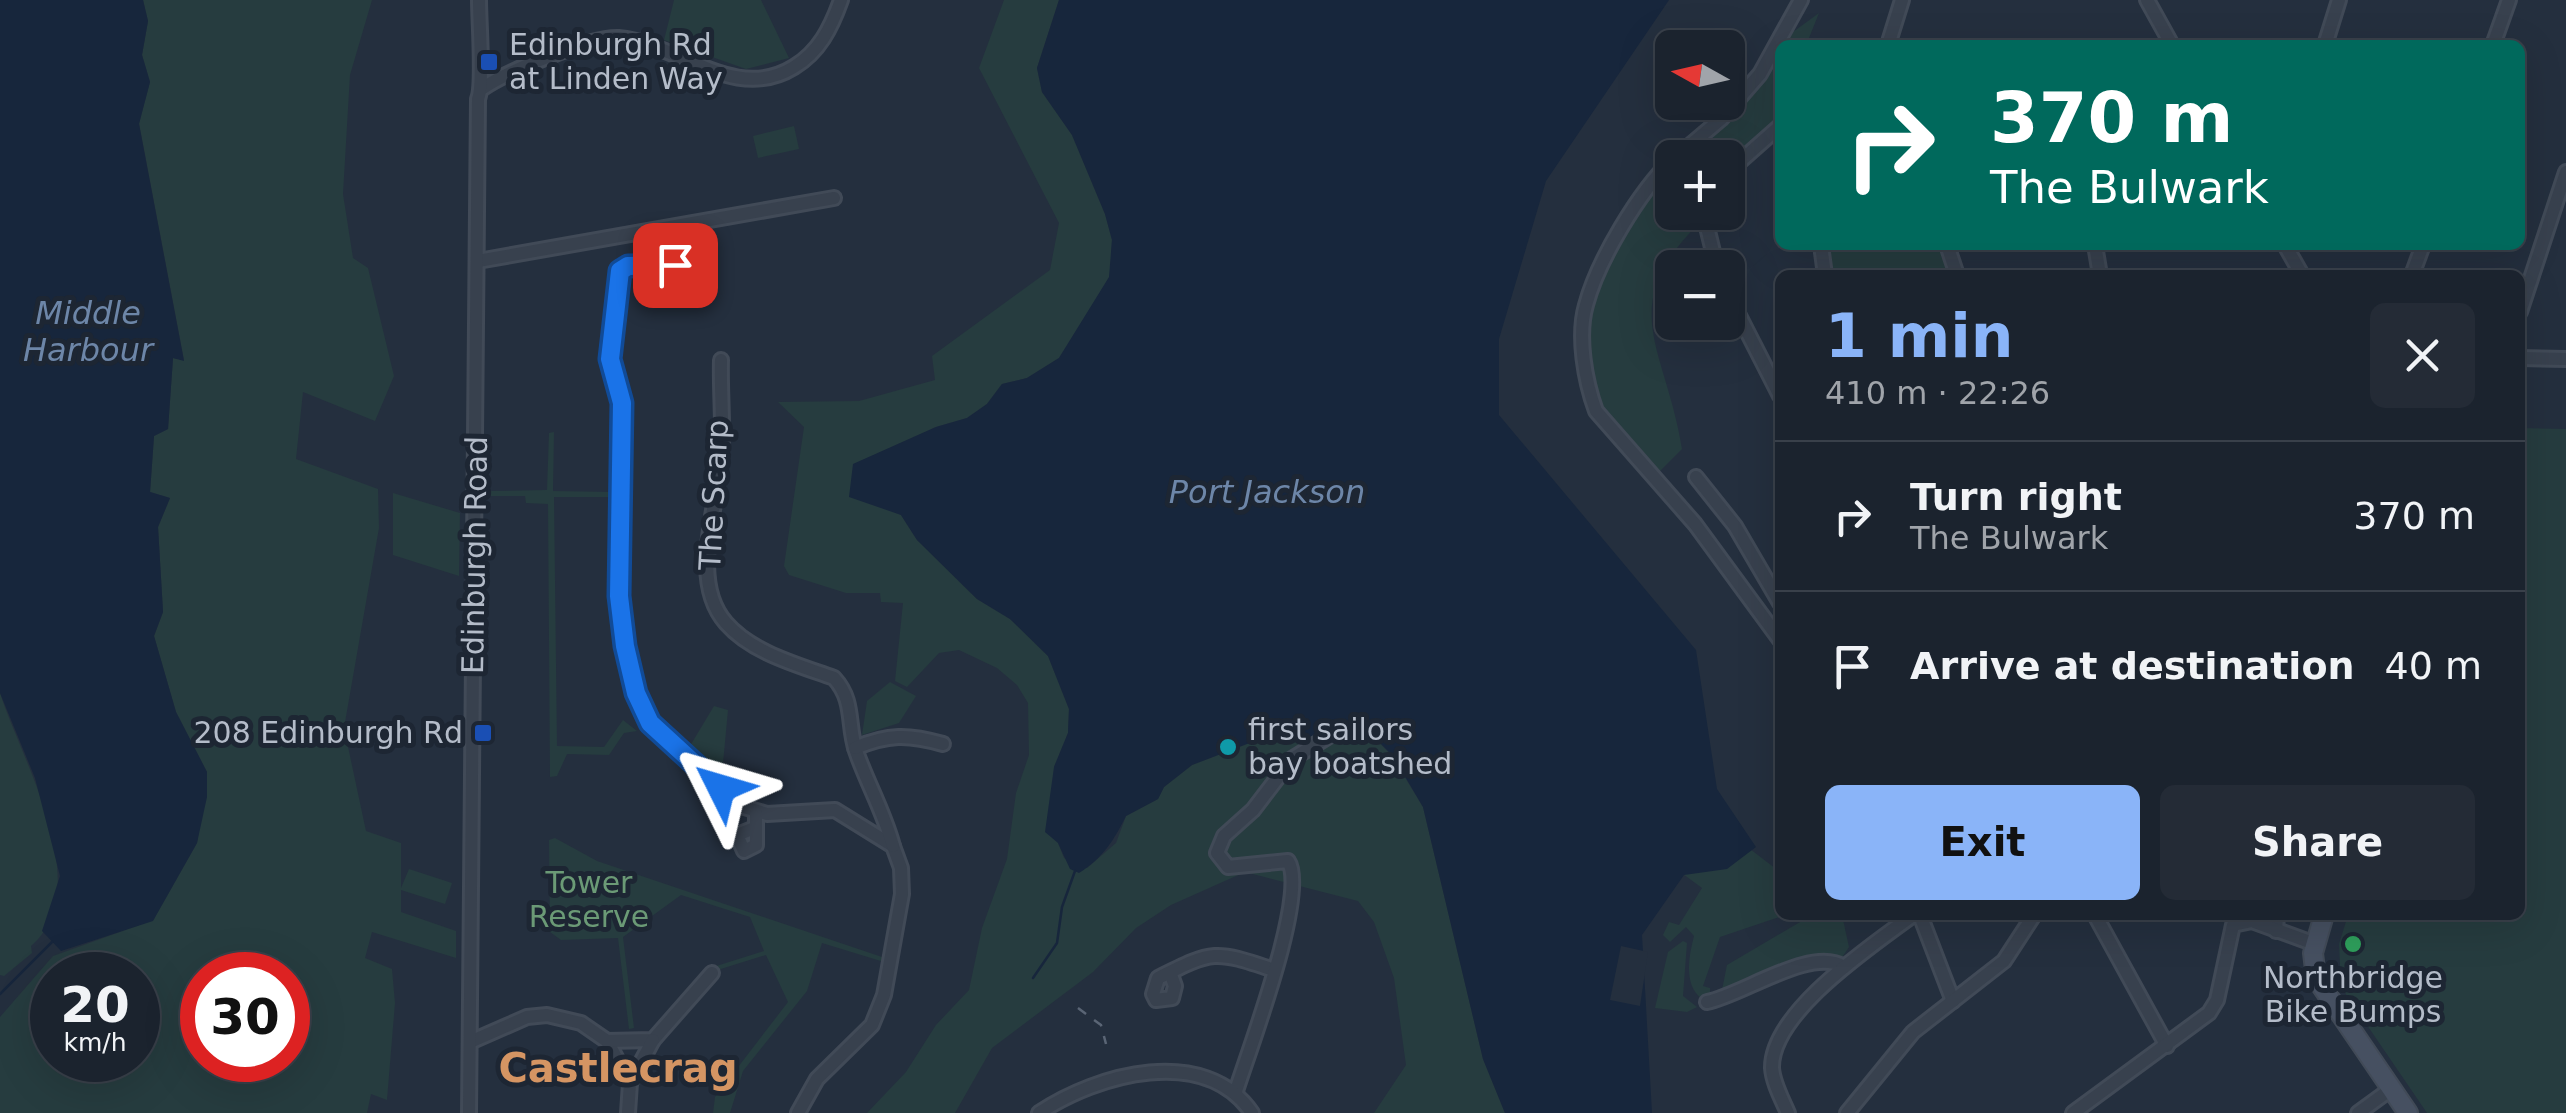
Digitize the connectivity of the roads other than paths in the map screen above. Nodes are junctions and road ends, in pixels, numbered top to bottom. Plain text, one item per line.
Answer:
1 (480, 0) edge
2 (840, 0) edge
3 (1801, 0) edge
4 (1902, 0) edge
5 (2147, 0) edge
6 (2339, 0) edge
7 (2509, 0) edge
8 (1779, 40) edge
9 (1890, 40) edge
10 (2169, 40) edge
11 (2327, 40) edge
12 (2495, 40) edge
13 (1775, 47) edge
14 (483, 88) junction
15 (1775, 130) edge
16 (1696, 140) edge
17 (1745, 157) edge
18 (2566, 172) edge
19 (1655, 182) edge
20 (834, 198) dead end
21 (2561, 204) edge
22 (478, 261) junction
23 (696, 262) dead end
24 (2525, 299) edge
25 (1745, 327) edge
26 (2525, 358) edge
27 (721, 360) dead end
28 (2566, 360) edge
29 (1775, 386) edge
30 (1696, 477) dead end
31 (1775, 594) edge
32 (1775, 633) edge
33 (1329, 736) dead end
34 (943, 744) dead end
35 (855, 748) junction
36 (756, 813) junction
37 (752, 829) dead end
38 (893, 846) junction
39 (1909, 920) edge
40 (1918, 920) edge
41 (2031, 920) edge
42 (2099, 920) edge
43 (2277, 920) edge
44 (2322, 920) edge
45 (2276, 931) junction
46 (2315, 944) junction
47 (1844, 967) junction
48 (1274, 970) junction
49 (1170, 972) dead end
50 (712, 973) dead end
51 (1953, 1001) junction
52 (1707, 1002) dead end
53 (607, 1041) junction
54 (470, 1042) junction
55 (650, 1046) junction
56 (2167, 1046) junction
57 (630, 1084) junction
58 (2391, 1089) junction
59 (1236, 1090) junction
60 (469, 1113) edge
61 (628, 1113) edge
62 (798, 1113) edge
63 (1039, 1113) edge
64 (1252, 1113) edge
65 (1788, 1113) edge
66 (1847, 1113) edge
67 (2073, 1113) edge
68 (2358, 1113) edge
69 (2408, 1113) edge

1 - 14 street, Edinburgh Road
2 - 14 street
3 - 8 street
4 - 9 street
5 - 10 street
6 - 11 street
7 - 12 street
13 - 16 street
14 - 22 street, Edinburgh Road
15 - 17 street
18 - 21 street
19 - 32 street
20 - 22 street
21 - 24 street
22 - 54 street, Edinburgh Road
23 - 36 street
25 - 29 street
26 - 28 street
27 - 35 street, The Scarp
30 - 31 street
33 - 48 street
34 - 35 street
35 - 38 street, The Scarp
36 - 37 street
36 - 38 street
38 - 62 street, The Scarp
39 - 47 street
40 - 51 street
41 - 51 street
42 - 56 street
43 - 45 street
44 - 46 street
45 - 46 street
45 - 56 street
46 - 58 street
47 - 52 street
47 - 65 street
48 - 49 street
48 - 59 street
50 - 55 street
51 - 66 street
53 - 54 street
53 - 55 street
53 - 57 street
54 - 60 street, Edinburgh Road
55 - 57 street
56 - 67 street
57 - 61 street
58 - 68 street
58 - 69 street
59 - 63 street
59 - 64 street

